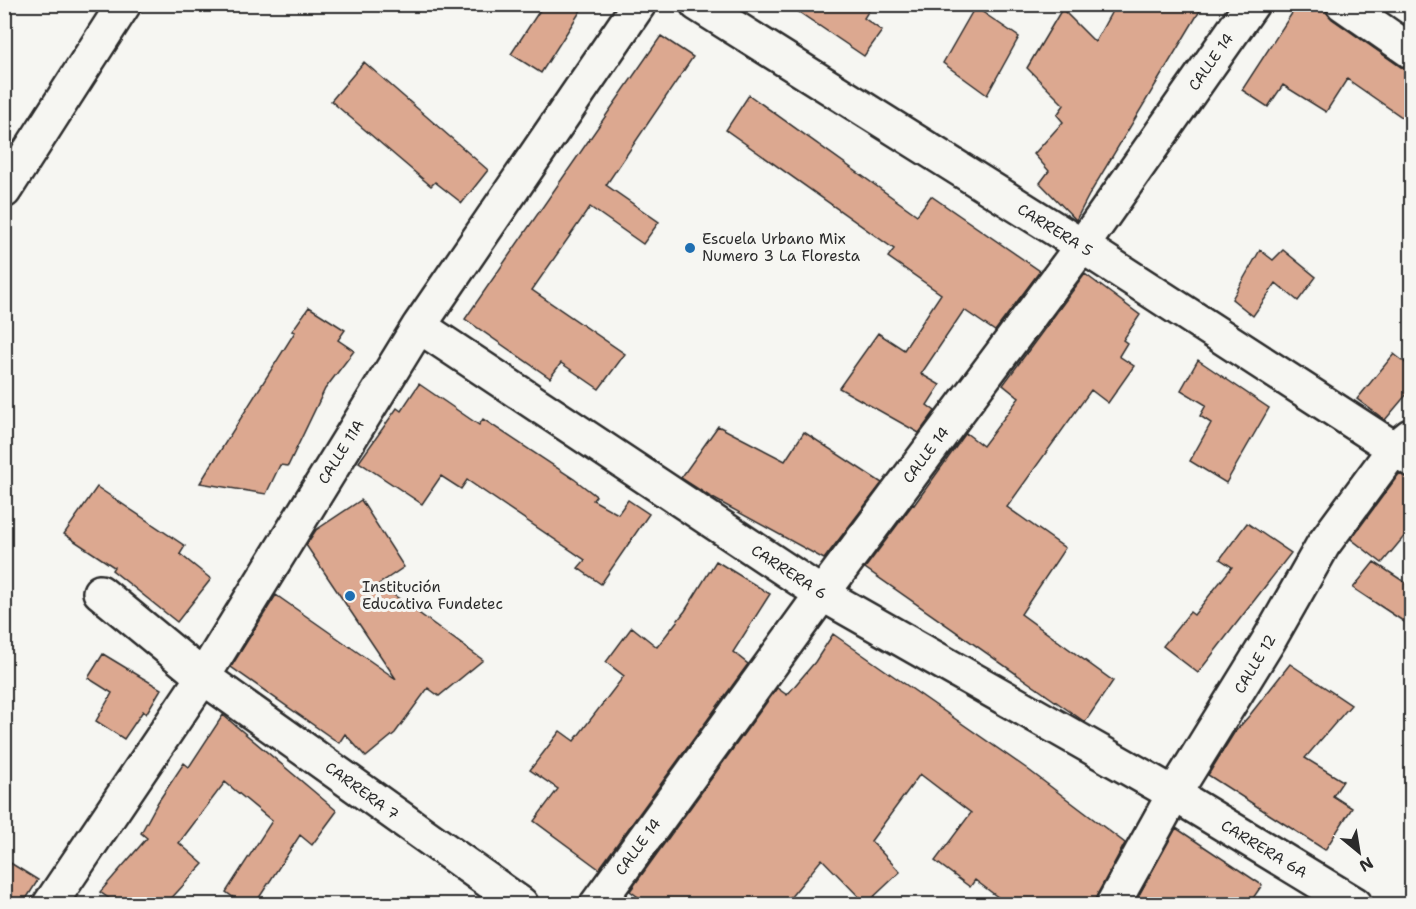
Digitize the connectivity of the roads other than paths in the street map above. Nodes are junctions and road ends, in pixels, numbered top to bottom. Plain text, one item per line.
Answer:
1 (124, 4) edge
2 (639, 4) edge
3 (697, 4) edge
4 (1252, 4) edge
5 (1343, 4) edge
6 (1412, 51) edge
7 (4, 191) edge
8 (1082, 246) junction
9 (418, 326) junction
10 (1406, 448) edge
11 (100, 592) dead end
12 (822, 594) junction
13 (203, 677) junction
14 (1174, 794) junction
15 (50, 904) edge
16 (521, 904) edge
17 (597, 904) edge
18 (1113, 904) edge
19 (1355, 904) edge

1 - 7 street
2 - 9 street, CALLE 11A
3 - 8 street, CARRERA 5
4 - 8 street, CALLE 14
5 - 6 street
8 - 10 street, CARRERA 5
8 - 12 street, CALLE 14
9 - 12 street, CARRERA 6
9 - 13 street, CALLE 11A
10 - 14 street, CALLE 12
11 - 13 street, CARRERA 7
12 - 14 street, CARRERA 6
12 - 17 street, CALLE 14
13 - 15 street, CALLE 11A
13 - 16 street, CARRERA 7
14 - 18 street, CALLE 12
14 - 19 street, CARRERA 6A

